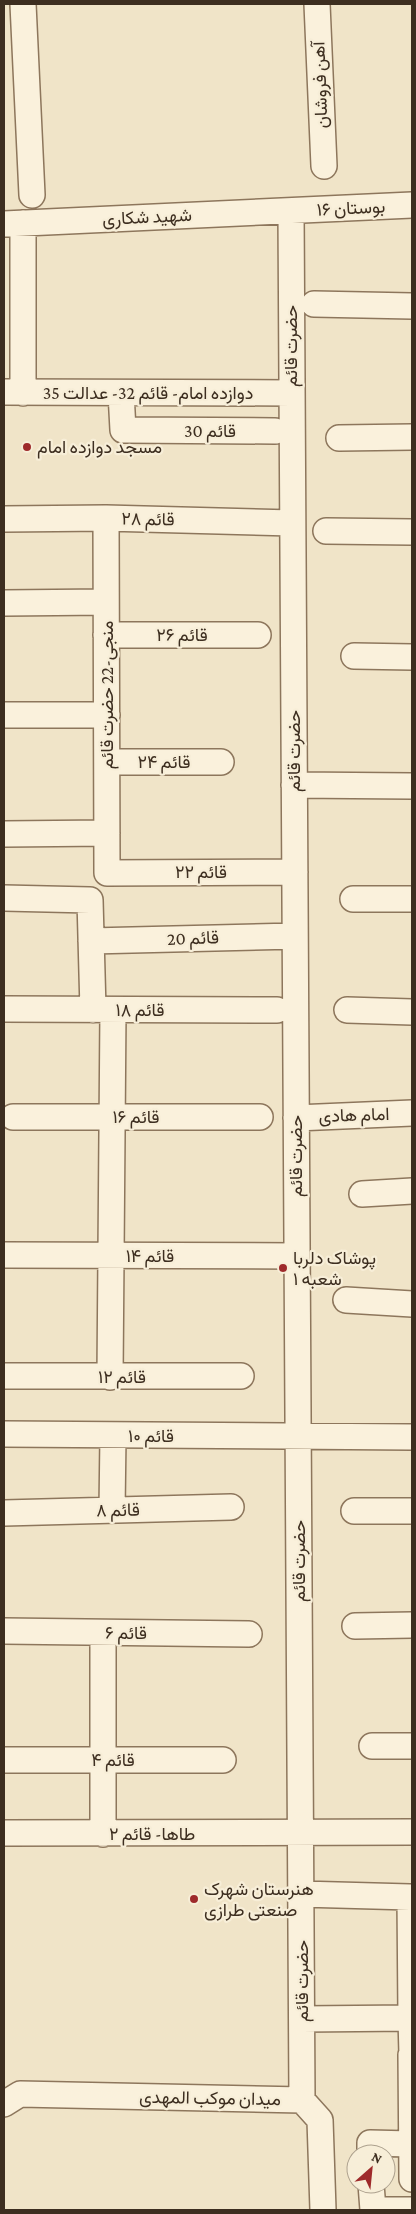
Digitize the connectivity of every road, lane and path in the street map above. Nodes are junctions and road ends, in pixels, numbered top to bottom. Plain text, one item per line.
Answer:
1 (23, 4) edge
2 (317, 4) edge
3 (324, 166) dead end
4 (32, 194) dead end
5 (412, 205) edge
6 (291, 211) junction
7 (13, 223) edge
8 (314, 304) dead end
9 (412, 306) edge
10 (14, 392) edge
11 (121, 393) junction
12 (292, 393) junction
13 (275, 431) dead end
14 (412, 436) edge
15 (340, 438) dead end
16 (106, 518) junction
17 (4, 519) edge
18 (292, 523) junction
19 (326, 531) dead end
20 (412, 532) edge
21 (106, 602) junction
22 (4, 603) edge
23 (106, 635) junction
24 (258, 635) dead end
25 (354, 656) dead end
26 (412, 657) edge
27 (4, 715) edge
28 (107, 715) junction
29 (107, 762) junction
30 (221, 762) dead end
31 (294, 785) junction
32 (412, 786) edge
33 (107, 833) junction
34 (4, 834) edge
35 (107, 872) joint
36 (295, 872) junction
37 (4, 898) edge
38 (353, 899) dead end
39 (412, 899) edge
40 (295, 936) junction
41 (92, 941) junction
42 (4, 1010) edge
43 (103, 1010) junction
44 (277, 1010) dead end
45 (347, 1010) dead end
46 (412, 1012) edge
47 (412, 1113) edge
48 (13, 1117) dead end
49 (112, 1117) junction
50 (260, 1117) dead end
51 (296, 1118) junction
52 (412, 1191) edge
53 (362, 1194) dead end
54 (4, 1255) edge
55 (111, 1256) junction
56 (297, 1256) junction
57 (346, 1300) dead end
58 (412, 1304) edge
59 (4, 1376) edge
60 (241, 1376) dead end
61 (110, 1377) junction
62 (4, 1434) edge
63 (113, 1436) junction
64 (298, 1437) junction
65 (412, 1437) edge
66 (231, 1507) dead end
67 (112, 1510) junction
68 (354, 1511) dead end
69 (412, 1511) edge
70 (4, 1513) edge
71 (412, 1625) edge
72 (355, 1626) dead end
73 (4, 1631) edge
74 (103, 1633) junction
75 (249, 1634) dead end
76 (372, 1746) dead end
77 (412, 1746) edge
78 (4, 1760) edge
79 (103, 1760) junction
80 (222, 1760) dead end
81 (4, 1832) edge
82 (412, 1832) edge
83 (301, 1833) junction
84 (103, 1834) junction
85 (301, 1894) junction
86 (410, 2018) junction
87 (302, 2019) junction
88 (412, 2055) edge
89 (302, 2100) junction
90 (4, 2104) edge
91 (370, 2144) edge
92 (411, 2144) edge
93 (412, 2179) edge
94 (372, 2194) edge
95 (323, 2210) edge
96 (412, 2210) edge

1 - 4 street
2 - 3 street, آهن فروشان
5 - 6 street, بوستان ۱۶
6 - 7 street, شهید شکاری
6 - 12 street, حضرت قائم
7 - 10 street
8 - 9 street
10 - 11 street, دوازده امام- قائم 32- عدالت 35
11 - 12 street, دوازده امام- قائم 32- عدالت 35
11 - 13 street, قائم 30
12 - 18 street, حضرت قائم
14 - 15 street
16 - 17 street, قائم ۲۸
16 - 18 street, قائم ۲۸
16 - 21 street, منجی-22 حضرت قائم
18 - 31 street, حضرت قائم
19 - 20 street
21 - 22 street
21 - 23 street, منجی-22 حضرت قائم
23 - 24 street, قائم ۲۶
23 - 28 street, منجی-22 حضرت قائم
25 - 26 street
27 - 28 street
28 - 29 street, منجی-22 حضرت قائم
29 - 30 street, قائم ۲۴
29 - 33 street, منجی-22 حضرت قائم
31 - 32 street
31 - 36 street, حضرت قائم
33 - 34 street
33 - 35 street, منجی-22 حضرت قائم
35 - 36 street, قائم ۲۲
36 - 40 street, حضرت قائم
37 - 41 street
38 - 39 street
40 - 41 street, قائم 20
40 - 51 street, حضرت قائم
41 - 43 street
42 - 43 street, قائم ۱۸
43 - 44 street, قائم ۱۸
43 - 49 street
45 - 46 street
47 - 51 street, امام هادی
48 - 49 street, قائم ۱۶
49 - 50 street, قائم ۱۶
49 - 55 street
51 - 56 street, حضرت قائم
52 - 53 street
54 - 55 street, قائم ۱۴
55 - 56 street, قائم ۱۴
55 - 61 street
56 - 64 street, حضرت قائم
57 - 58 street
59 - 61 street, قائم ۱۲
60 - 61 street, قائم ۱۲
62 - 63 street, قائم ۱۰
63 - 64 street, قائم ۱۰
63 - 67 street
64 - 65 street, قائم ۱۰
64 - 83 street, حضرت قائم
66 - 67 street, قائم ۸
67 - 70 street, قائم ۸
68 - 69 street
71 - 72 street
73 - 74 street, قائم ۶
74 - 75 street, قائم ۶
74 - 79 street
76 - 77 street
78 - 79 street, قائم ۴
79 - 80 street, قائم ۴
79 - 84 street
81 - 84 street, طاها- قائم ۲
82 - 83 street, طاها- قائم ۲
83 - 84 street, طاها- قائم ۲
83 - 85 street, حضرت قائم
85 - 86 street
85 - 87 street, حضرت قائم
86 - 87 street
86 - 88 street
87 - 89 street, حضرت قائم
88 - 92 street
89 - 90 street, میدان موکب المهدی
89 - 95 street, میدان موکب المهدی
91 - 92 street
92 - 93 street
94 - 96 street

